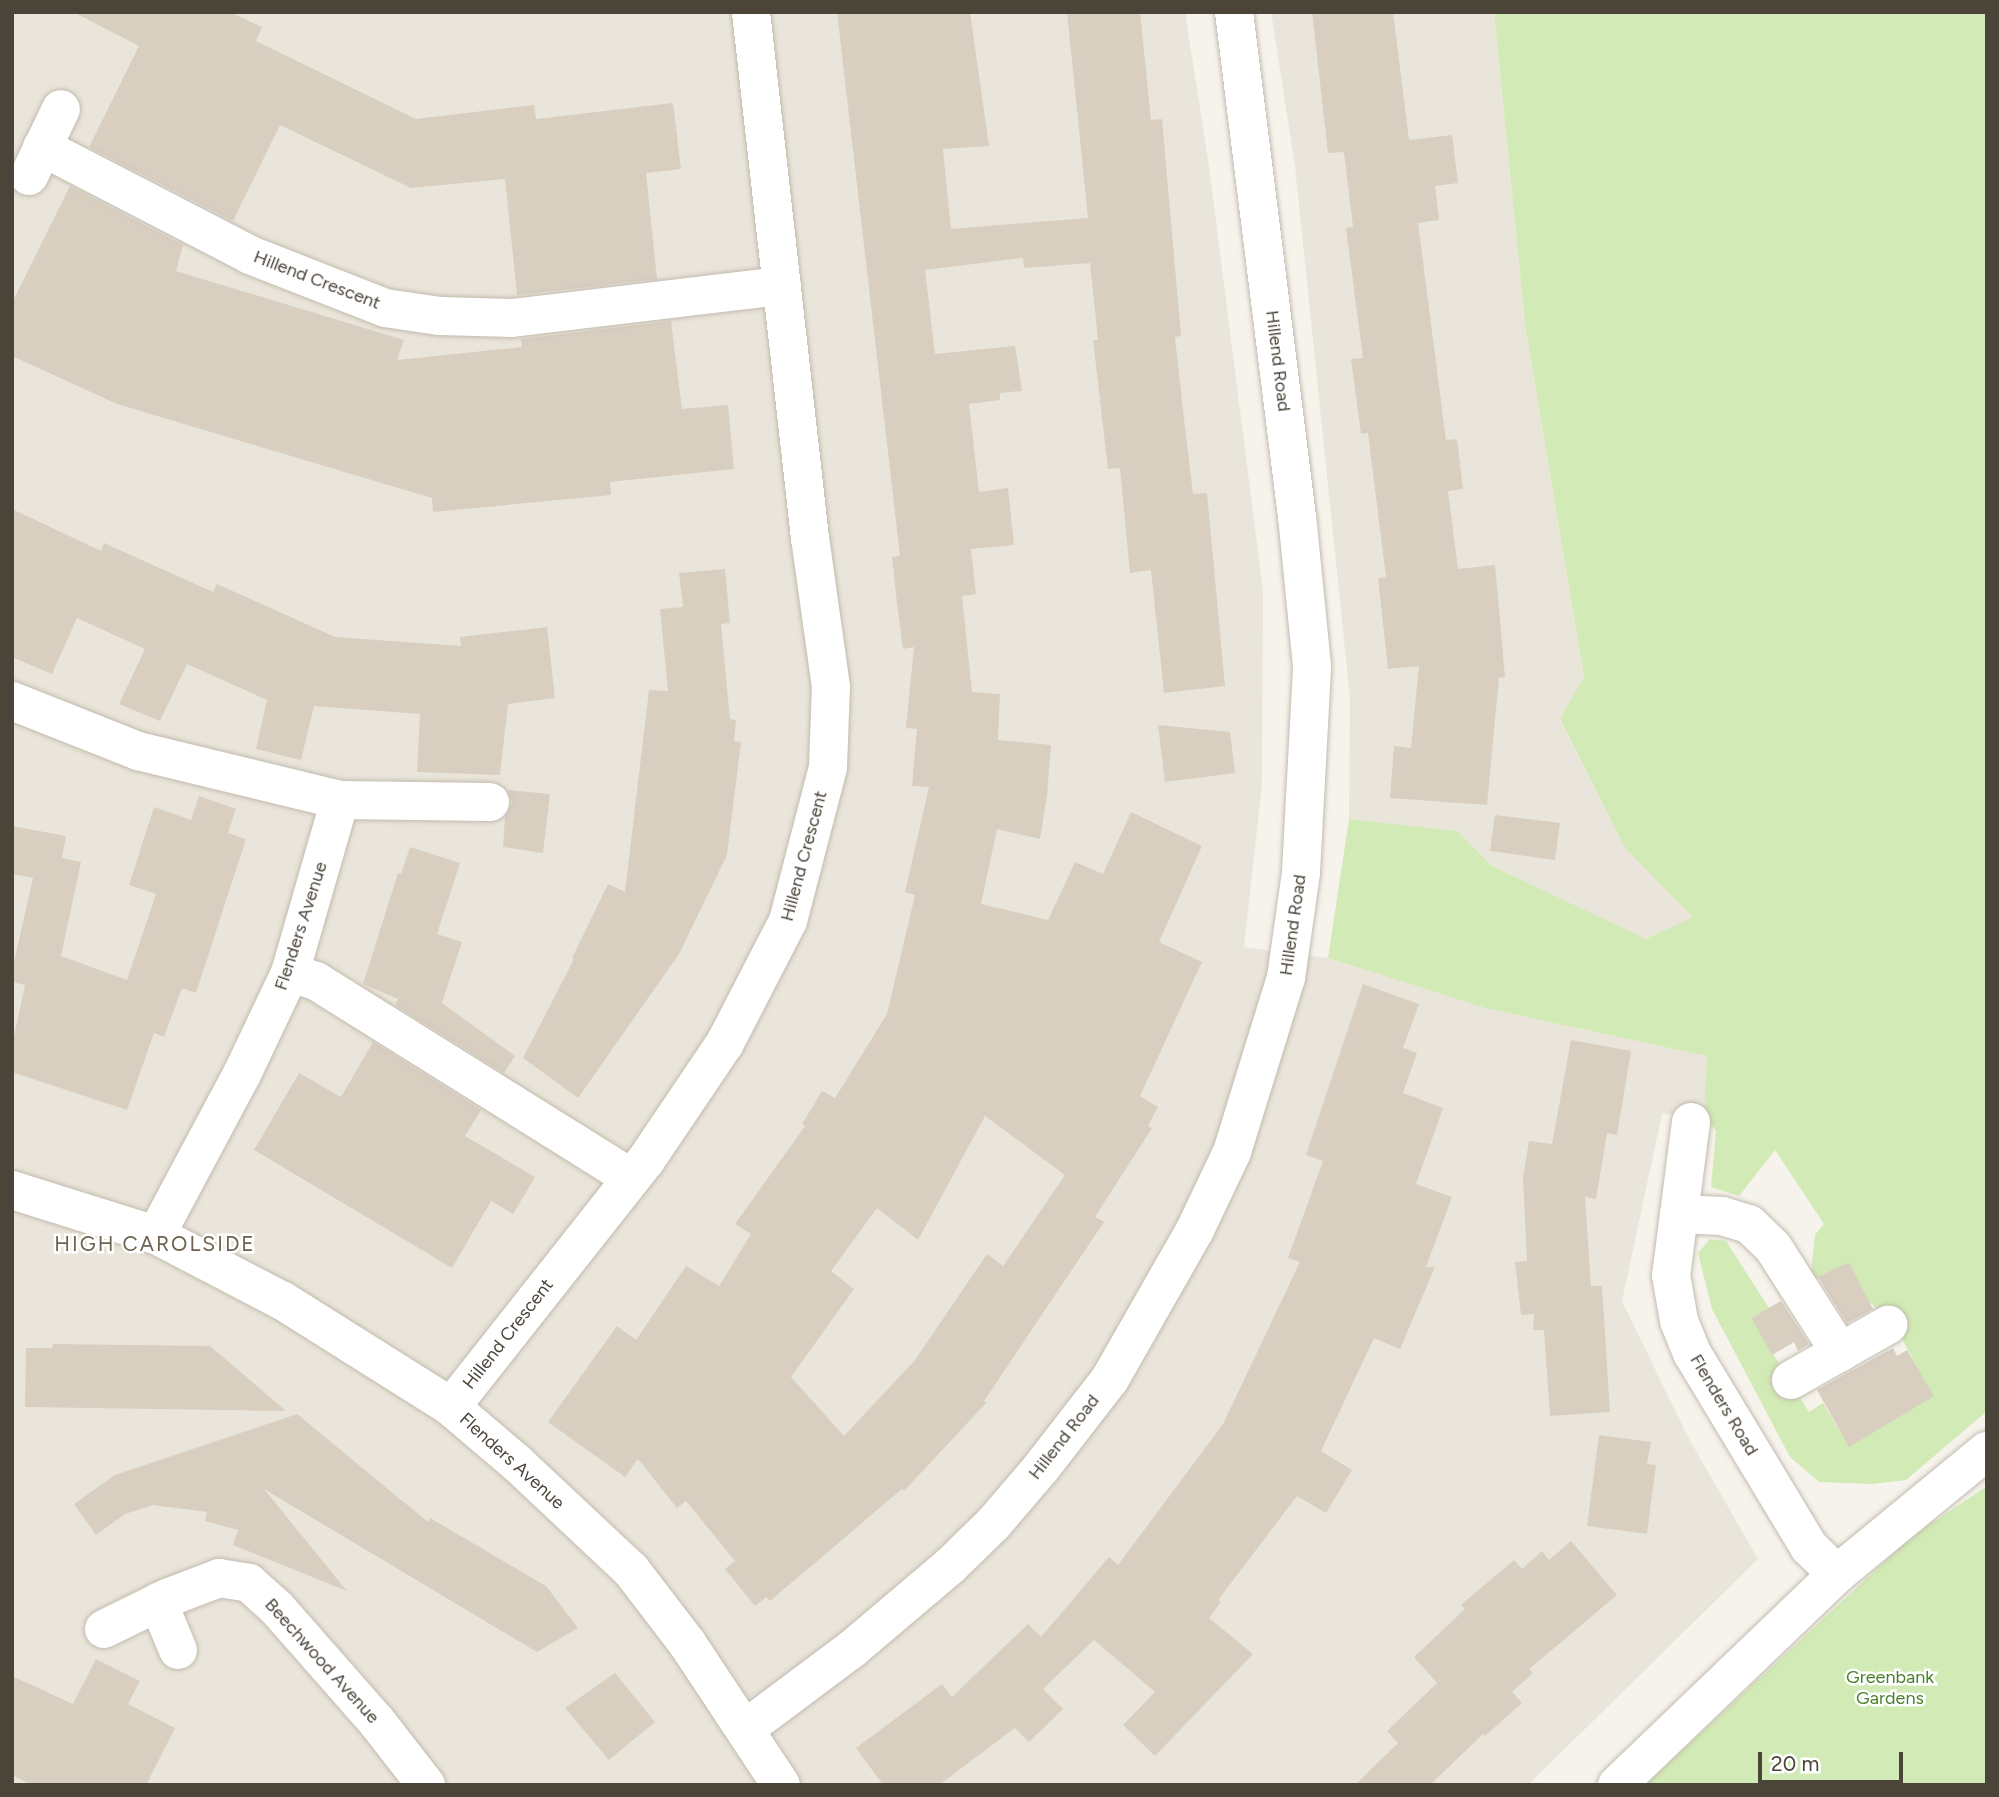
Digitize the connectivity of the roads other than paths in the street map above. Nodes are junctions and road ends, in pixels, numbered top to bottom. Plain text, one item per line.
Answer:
1 (751, 12) edge
2 (1234, 12) edge
3 (61, 109) dead end
4 (782, 286) junction
5 (12, 701) edge
6 (340, 800) junction
7 (489, 802) dead end
8 (289, 973) junction
9 (1691, 1122) dead end
10 (631, 1178) junction
11 (12, 1190) edge
12 (1679, 1214) junction
13 (156, 1234) junction
14 (1888, 1325) dead end
15 (1840, 1352) junction
16 (1791, 1380) dead end
17 (451, 1407) junction
18 (1987, 1451) edge
19 (1837, 1574) junction
20 (158, 1602) junction
21 (104, 1629) dead end
22 (178, 1650) dead end
23 (745, 1730) junction
24 (426, 1785) edge
25 (781, 1785) edge
26 (1616, 1785) edge

1 - 4 street, Hillend Crescent
2 - 23 street, Hillend Road
3 - 4 street, Hillend Crescent
4 - 10 street, Hillend Crescent
5 - 6 street
6 - 7 street
6 - 8 street, Flenders Avenue
8 - 10 street
8 - 13 street, Flenders Avenue
9 - 12 street, Flenders Road
10 - 17 street, Hillend Crescent
11 - 13 street, Flenders Avenue
12 - 15 street
12 - 19 street, Flenders Road
13 - 17 street, Flenders Avenue
14 - 15 street
15 - 16 street
17 - 23 street, Flenders Avenue
18 - 19 street
19 - 26 street
20 - 21 street, Beechwood Avenue
20 - 22 street
20 - 24 street, Beechwood Avenue
23 - 25 street, Flenders Avenue

